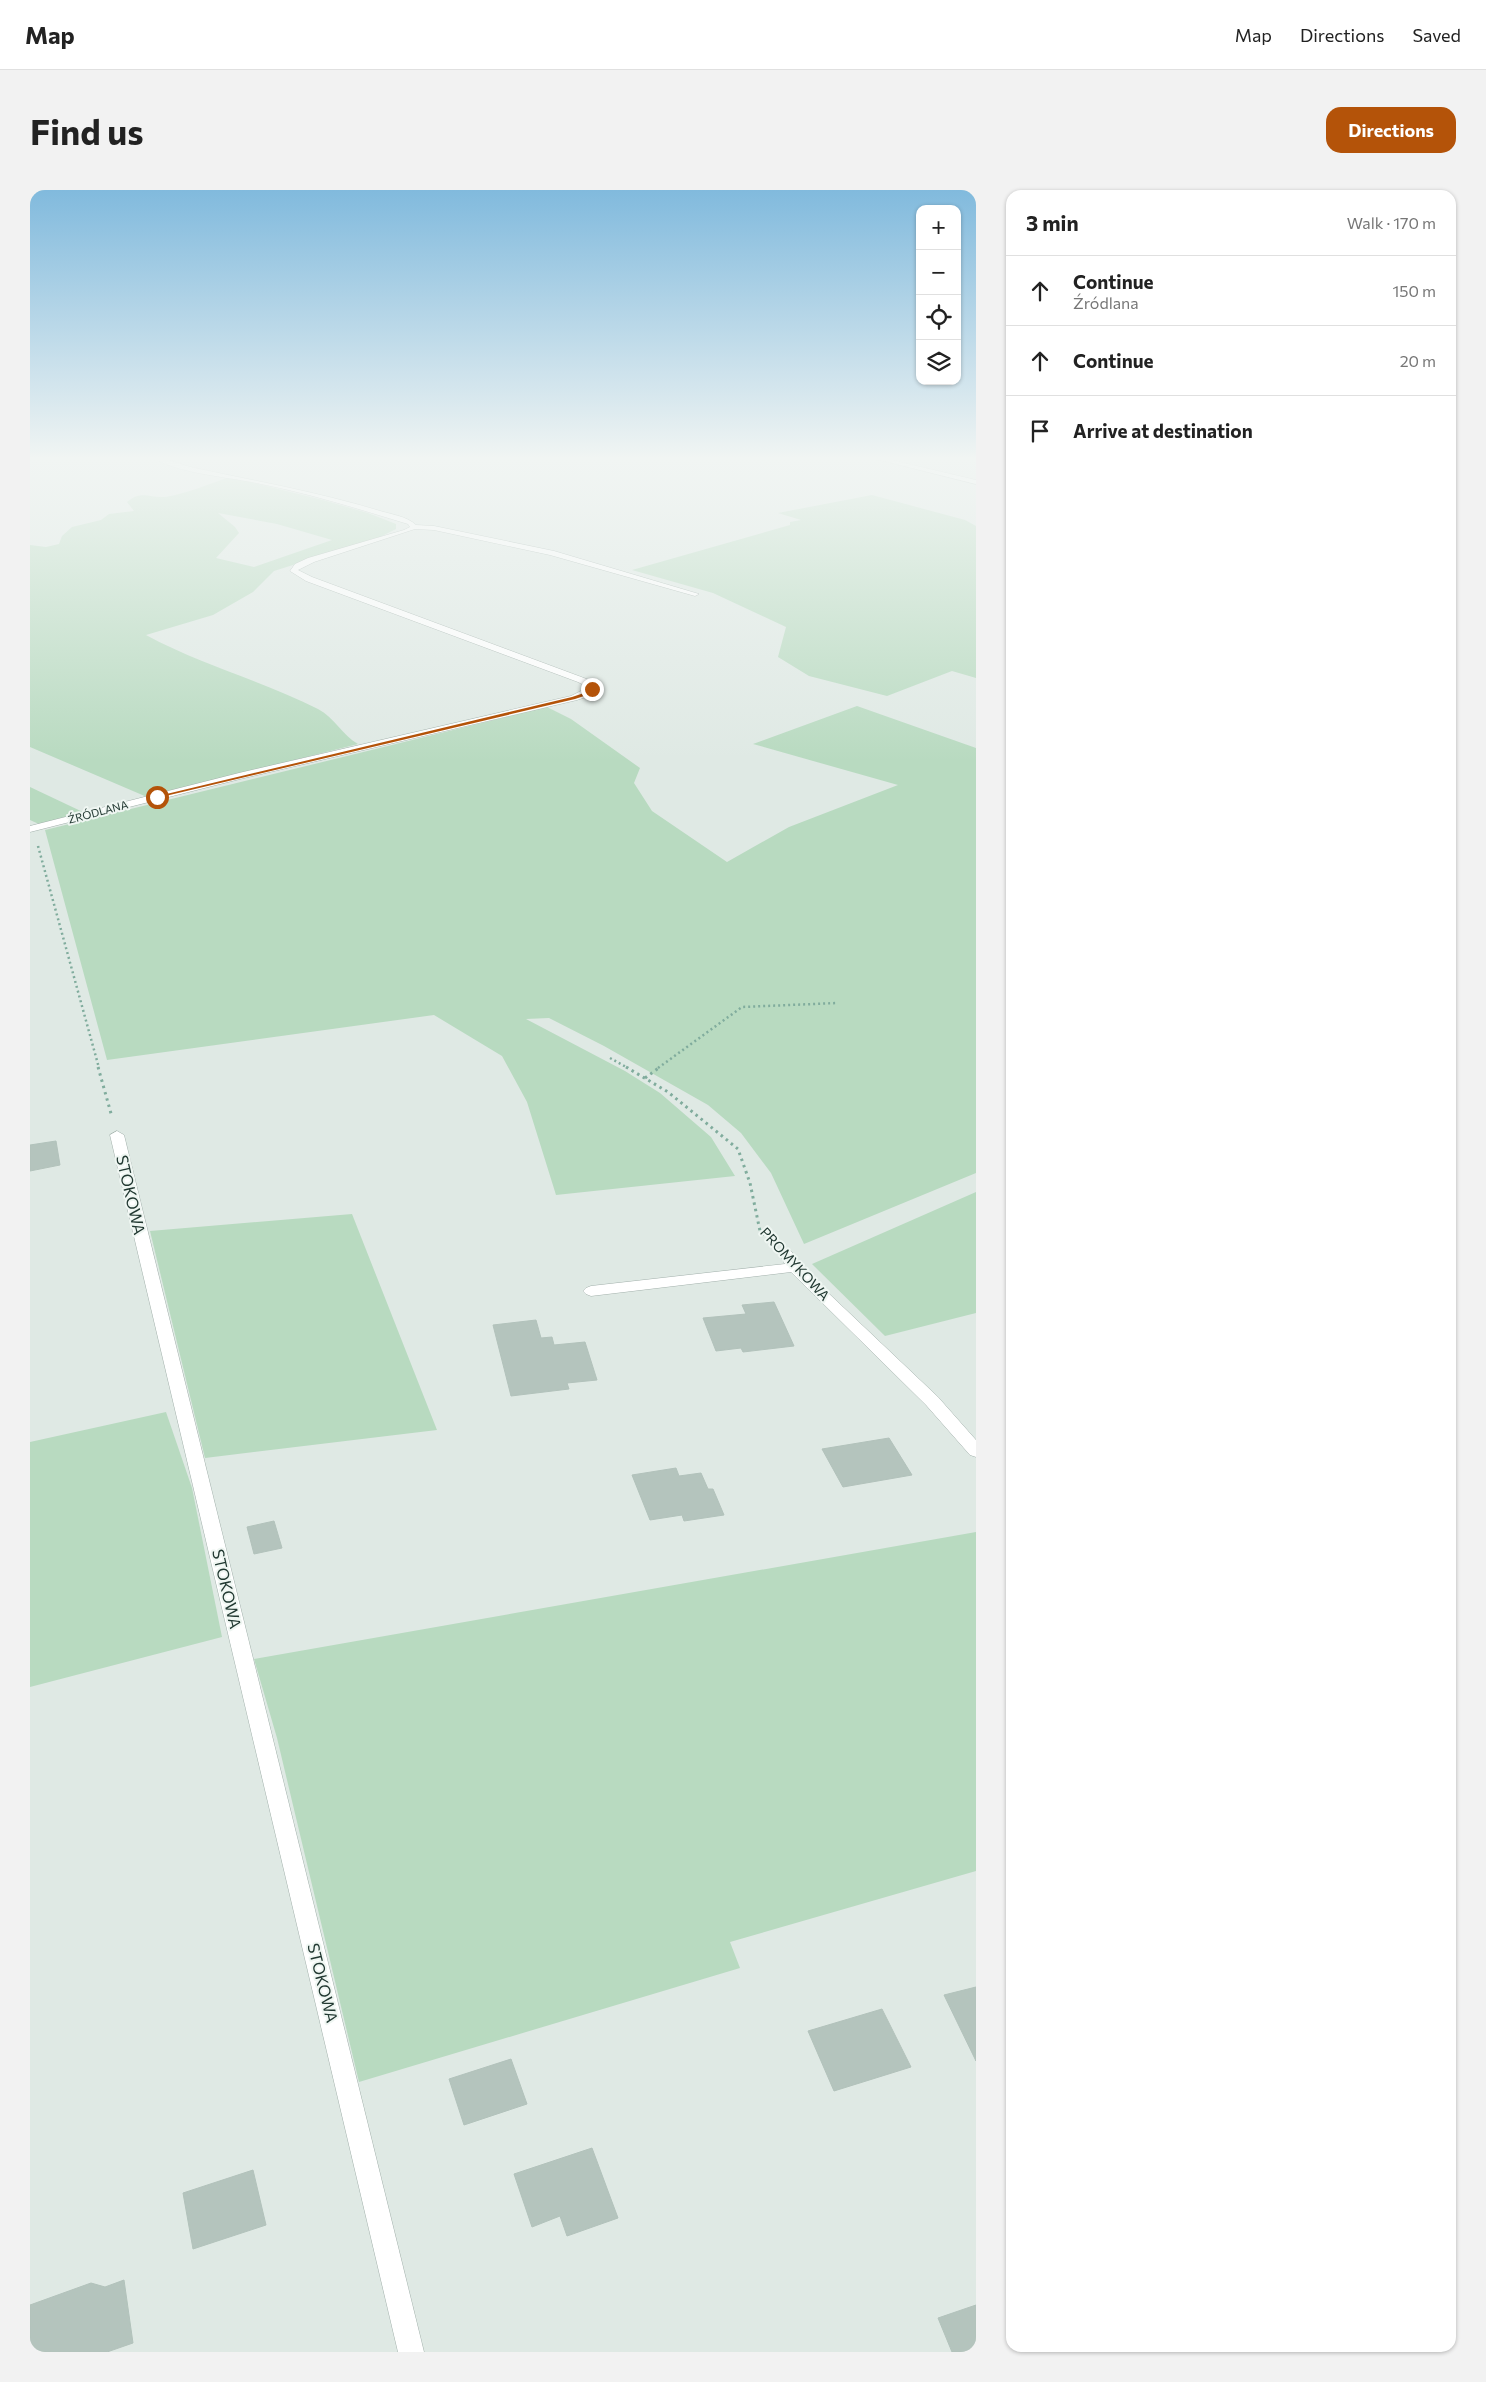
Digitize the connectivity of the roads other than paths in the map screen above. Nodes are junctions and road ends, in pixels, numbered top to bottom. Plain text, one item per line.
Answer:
1 (315, 559) edge
2 (573, 559) edge
3 (695, 594) dead end
4 (31, 829) edge
5 (117, 1135) road end
6 (786, 1254) road end
7 (795, 1267) junction
8 (590, 1290) dead end
9 (976, 1451) edge
10 (411, 2352) edge

1 - 4 street, ŹRÓDLANA
2 - 3 street
5 - 10 street, STOKOWA
6 - 7 street, PROMYKOWA
7 - 8 street
7 - 9 street, PROMYKOWA

